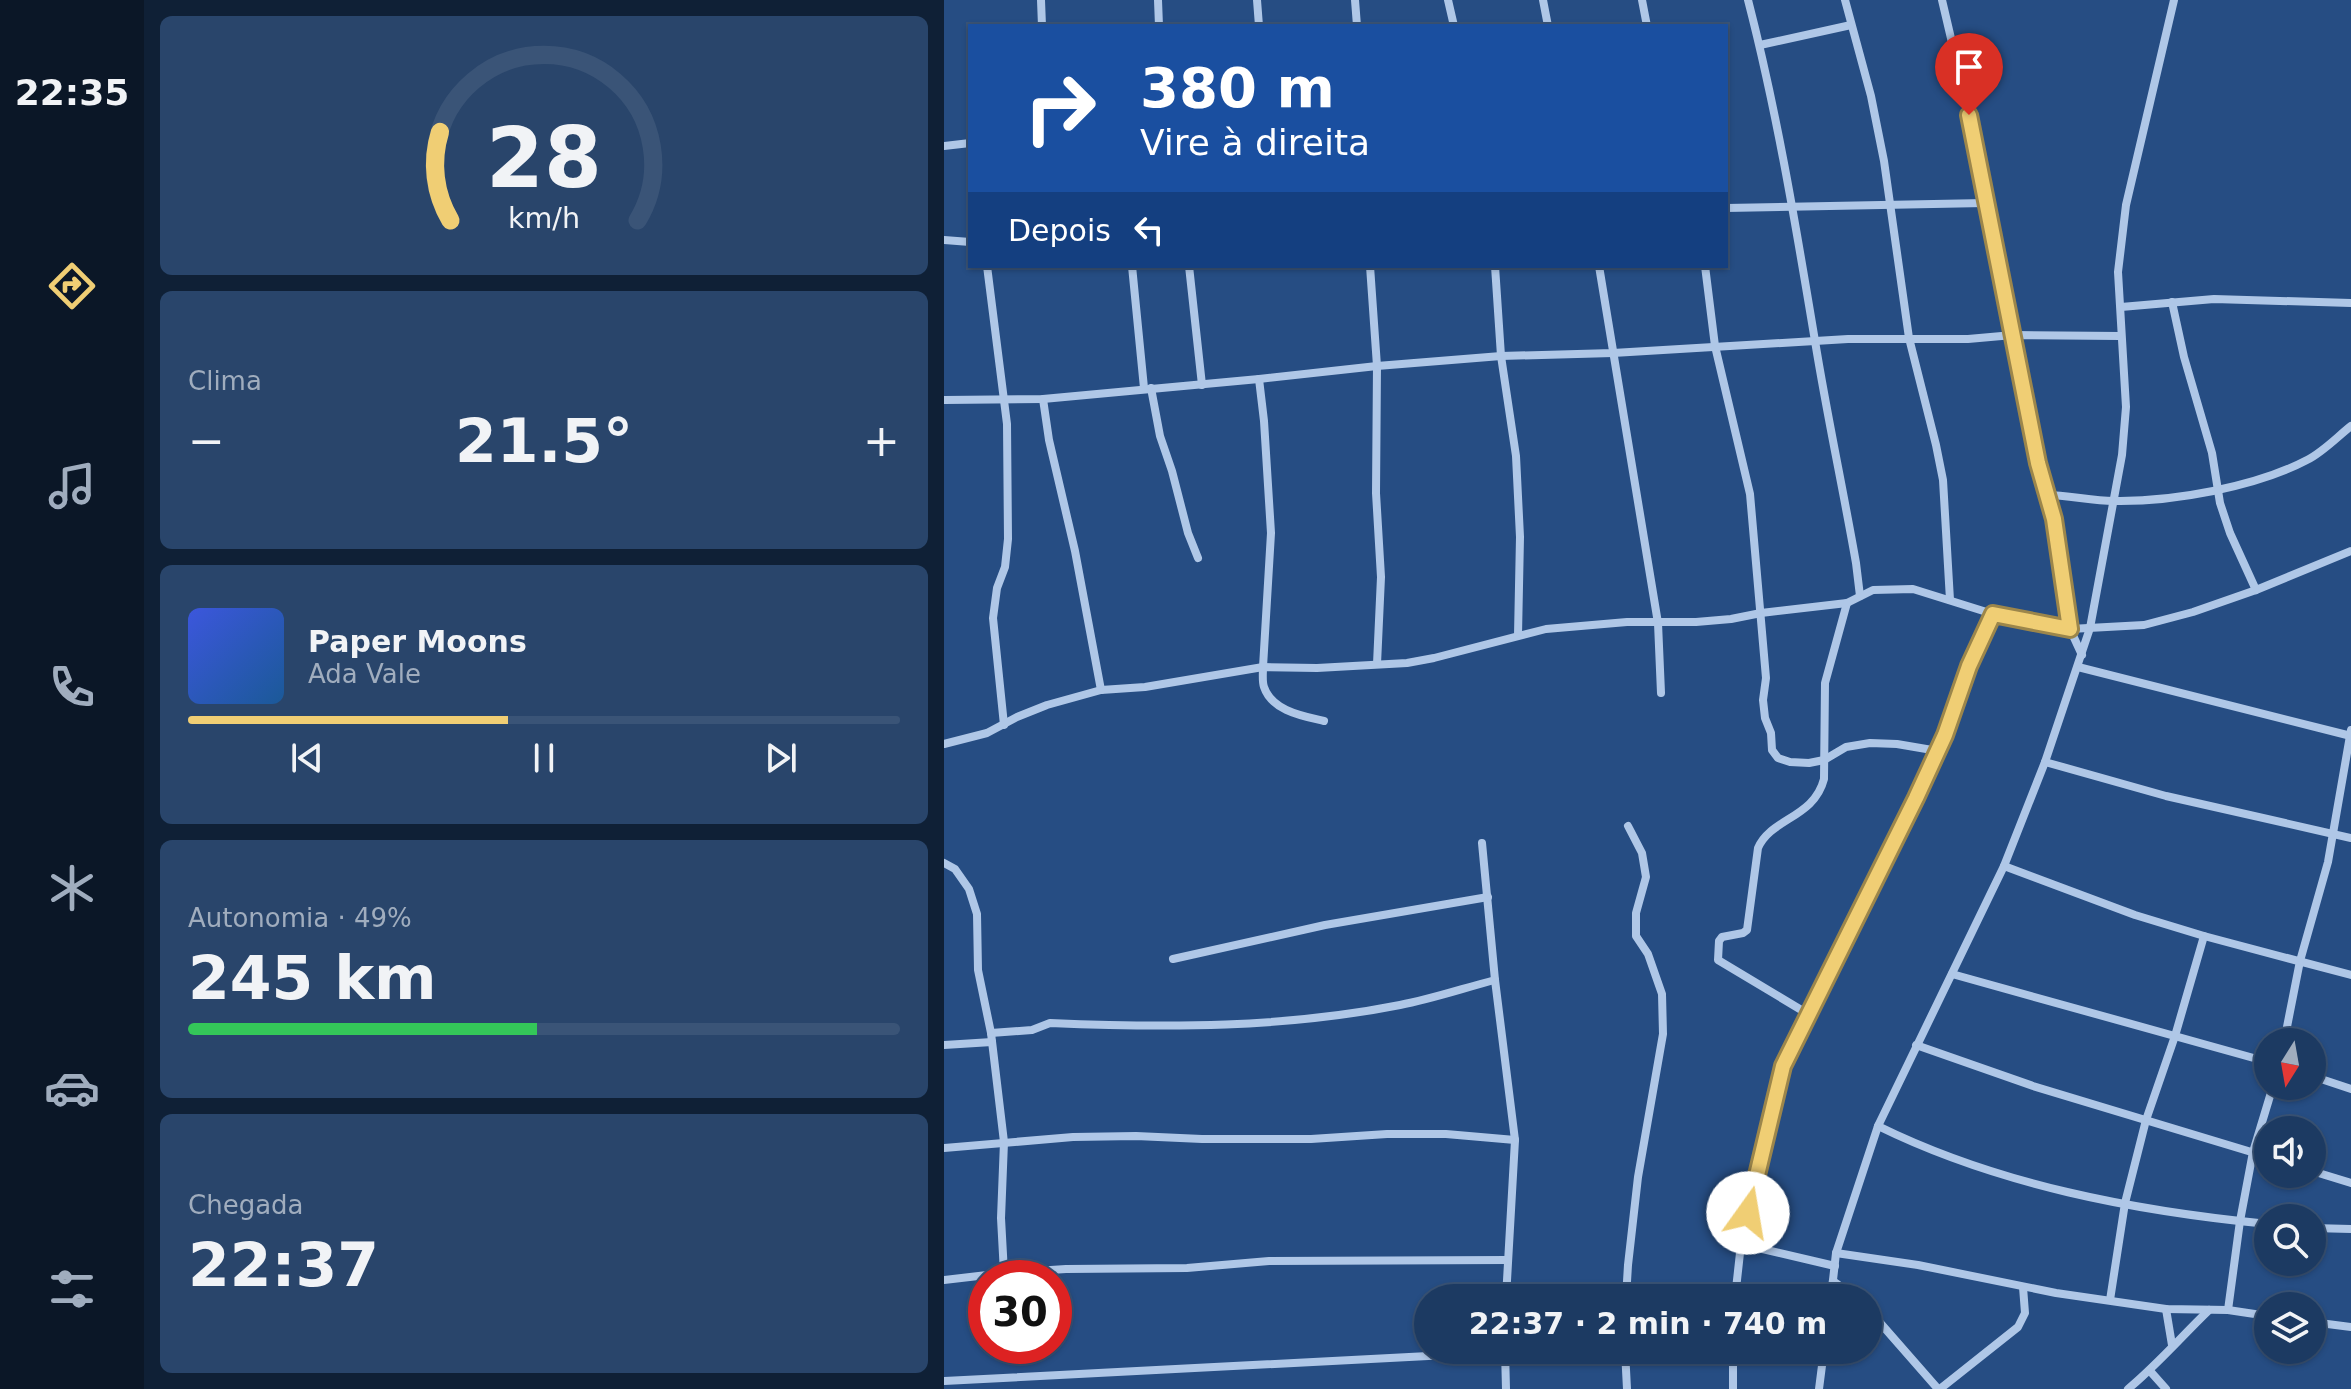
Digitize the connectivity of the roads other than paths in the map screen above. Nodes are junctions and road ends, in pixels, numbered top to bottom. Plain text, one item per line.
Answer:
1 (1041, 0) edge
2 (1158, 0) edge
3 (1257, 0) edge
4 (1355, 0) edge
5 (1448, 0) edge
6 (1543, 0) edge
7 (1642, 0) edge
8 (1748, 0) edge
9 (1845, 0) edge
10 (1942, 0) edge
11 (2174, 0) edge
12 (1042, 24) edge
13 (1159, 24) edge
14 (1259, 24) edge
15 (1357, 24) edge
16 (1454, 24) edge
17 (1548, 24) edge
18 (1647, 24) edge
19 (1851, 25) junction
20 (1760, 45) junction
21 (968, 143) edge
22 (944, 146) edge
23 (1985, 203) junction
24 (1791, 206) junction
25 (1892, 206) junction
26 (1728, 208) edge
27 (944, 240) edge
28 (968, 242) edge
29 (987, 268) edge
30 (1132, 268) edge
31 (1189, 268) edge
32 (1370, 268) edge
33 (1495, 268) edge
34 (1599, 268) edge
35 (1705, 268) edge
36 (2172, 302) junction
37 (2351, 303) edge
38 (2121, 307) junction
39 (2013, 335) junction
40 (2120, 336) junction
41 (1909, 338) junction
42 (1815, 342) junction
43 (1715, 346) junction
44 (1613, 353) junction
45 (1501, 356) junction
46 (1377, 366) junction
47 (1259, 379) junction
48 (1202, 385) junction
49 (1148, 388) junction
50 (1003, 398) junction
51 (1043, 399) junction
52 (944, 400) edge
53 (2351, 426) edge
54 (2217, 489) junction
55 (2046, 495) junction
56 (2113, 501) junction
57 (2351, 551) edge
58 (1198, 558) dead end
59 (2256, 590) junction
60 (1860, 596) junction
61 (1950, 600) junction
62 (1847, 603) junction
63 (1761, 613) junction
64 (1993, 614) junction
65 (1658, 623) junction
66 (2090, 628) junction
67 (2070, 629) junction
68 (1518, 635) junction
69 (2082, 656) junction
70 (1377, 664) junction
71 (1263, 667) junction
72 (2078, 667) junction
73 (1101, 690) junction
74 (1661, 693) dead end
75 (1324, 721) dead end
76 (1004, 725) junction
77 (2351, 734) edge
78 (944, 744) edge
79 (1938, 751) junction
80 (1824, 760) junction
81 (2045, 762) junction
82 (1628, 826) dead end
83 (2331, 832) junction
84 (2351, 838) edge
85 (1482, 843) dead end
86 (944, 863) edge
87 (2004, 866) junction
88 (1488, 897) junction
89 (2204, 936) junction
90 (1173, 959) dead end
91 (2300, 961) junction
92 (1952, 974) junction
93 (2351, 975) edge
94 (1495, 980) junction
95 (1808, 1014) junction
96 (2287, 1028) edge
97 (2175, 1036) junction
98 (992, 1038) junction
99 (944, 1045) edge
100 (1916, 1045) junction
101 (2254, 1058) edge
102 (2326, 1081) edge
103 (2351, 1089) edge
104 (2269, 1100) edge
105 (2146, 1120) junction
106 (1878, 1126) junction
107 (1515, 1140) junction
108 (1004, 1142) junction
109 (944, 1148) edge
110 (2253, 1152) junction
111 (2326, 1175) edge
112 (2351, 1183) edge
113 (2125, 1203) junction
114 (2240, 1221) junction
115 (2254, 1222) edge
116 (2326, 1228) edge
117 (2351, 1229) edge
118 (1741, 1244) junction
119 (1836, 1253) junction
120 (1003, 1260) edge
121 (1507, 1260) junction
122 (1835, 1266) junction
123 (1072, 1269) edge
124 (968, 1277) edge
125 (944, 1280) edge
126 (1833, 1281) junction
127 (1506, 1284) edge
128 (1627, 1284) edge
129 (1737, 1284) edge
130 (1833, 1284) edge
131 (1837, 1284) edge
132 (2023, 1287) junction
133 (2110, 1300) junction
134 (2166, 1309) junction
135 (2209, 1310) junction
136 (2228, 1310) junction
137 (2254, 1314) edge
138 (2326, 1324) edge
139 (1882, 1325) edge
140 (2351, 1327) edge
141 (2172, 1345) junction
142 (1414, 1356) edge
143 (1505, 1364) edge
144 (1626, 1364) edge
145 (1733, 1364) edge
146 (1822, 1364) edge
147 (2150, 1371) junction
148 (944, 1381) edge
149 (1506, 1389) edge
150 (1627, 1389) edge
151 (1733, 1389) edge
152 (1819, 1389) edge
153 (1939, 1389) edge
154 (2128, 1389) edge
155 (2166, 1389) edge

1 - 12 street
2 - 13 street
3 - 14 street
4 - 15 street
5 - 16 street
6 - 17 street
7 - 18 street
8 - 20 street
9 - 19 street
10 - 23 street
11 - 38 street
19 - 20 street
19 - 25 street
20 - 24 street
21 - 22 street
23 - 25 street
23 - 39 street
24 - 25 street
24 - 26 street
24 - 42 street
25 - 41 street
27 - 28 street
29 - 50 street
30 - 49 street
31 - 48 street
32 - 46 street
33 - 45 street
34 - 44 street
35 - 43 street
36 - 37 street
36 - 38 street
36 - 54 street
38 - 40 street
39 - 40 street
39 - 41 street
39 - 55 street
40 - 56 street
41 - 42 street
41 - 61 street
42 - 43 street
42 - 60 street
43 - 44 street
43 - 63 street
44 - 45 street
44 - 65 street
45 - 46 street
45 - 68 street
46 - 47 street
46 - 70 street
47 - 48 street
47 - 71 street
48 - 49 street
49 - 51 street
49 - 58 street
50 - 51 street
50 - 52 street
50 - 76 street
51 - 73 street
53 - 54 street
54 - 56 street
54 - 59 street
55 - 56 street
55 - 67 street
56 - 66 street
57 - 59 street
59 - 66 street
60 - 61 street
60 - 62 street
61 - 64 street
62 - 63 street
62 - 80 street
63 - 65 street
63 - 80 street
64 - 67 street
64 - 79 street
65 - 68 street
65 - 74 street
66 - 67 street
66 - 69 street
67 - 69 street
68 - 70 street
69 - 72 street
70 - 71 street
71 - 73 street
71 - 75 street
72 - 77 street
72 - 81 street
73 - 76 street
76 - 78 street
77 - 83 street
79 - 80 street
79 - 95 street
80 - 95 street
81 - 83 street
81 - 87 street
82 - 128 street
83 - 84 street
83 - 91 street
85 - 88 street
86 - 98 street
87 - 89 street
87 - 92 street
88 - 90 street
88 - 94 street
89 - 91 street
89 - 97 street
91 - 93 street
91 - 96 street
92 - 97 street
92 - 100 street
94 - 98 street
94 - 107 street
95 - 118 street
97 - 101 street
97 - 105 street
98 - 99 street
98 - 108 street
100 - 105 street
100 - 106 street
102 - 103 street
104 - 110 street
105 - 110 street
105 - 113 street
106 - 113 street
106 - 119 street
107 - 108 street
107 - 121 street
108 - 109 street
108 - 120 street
110 - 114 street
111 - 112 street
113 - 114 street
113 - 133 street
114 - 115 street
114 - 136 street
116 - 117 street
118 - 122 street
118 - 129 street
119 - 122 street
119 - 132 street
121 - 123 street
121 - 127 street
122 - 126 street
124 - 125 street
126 - 130 street
126 - 131 street
132 - 133 street
132 - 153 street
133 - 134 street
134 - 135 street
134 - 141 street
135 - 136 street
135 - 141 street
136 - 137 street
138 - 140 street
139 - 153 street
141 - 147 street
142 - 148 street
143 - 149 street
144 - 150 street
145 - 151 street
146 - 152 street
147 - 154 street
147 - 155 street

